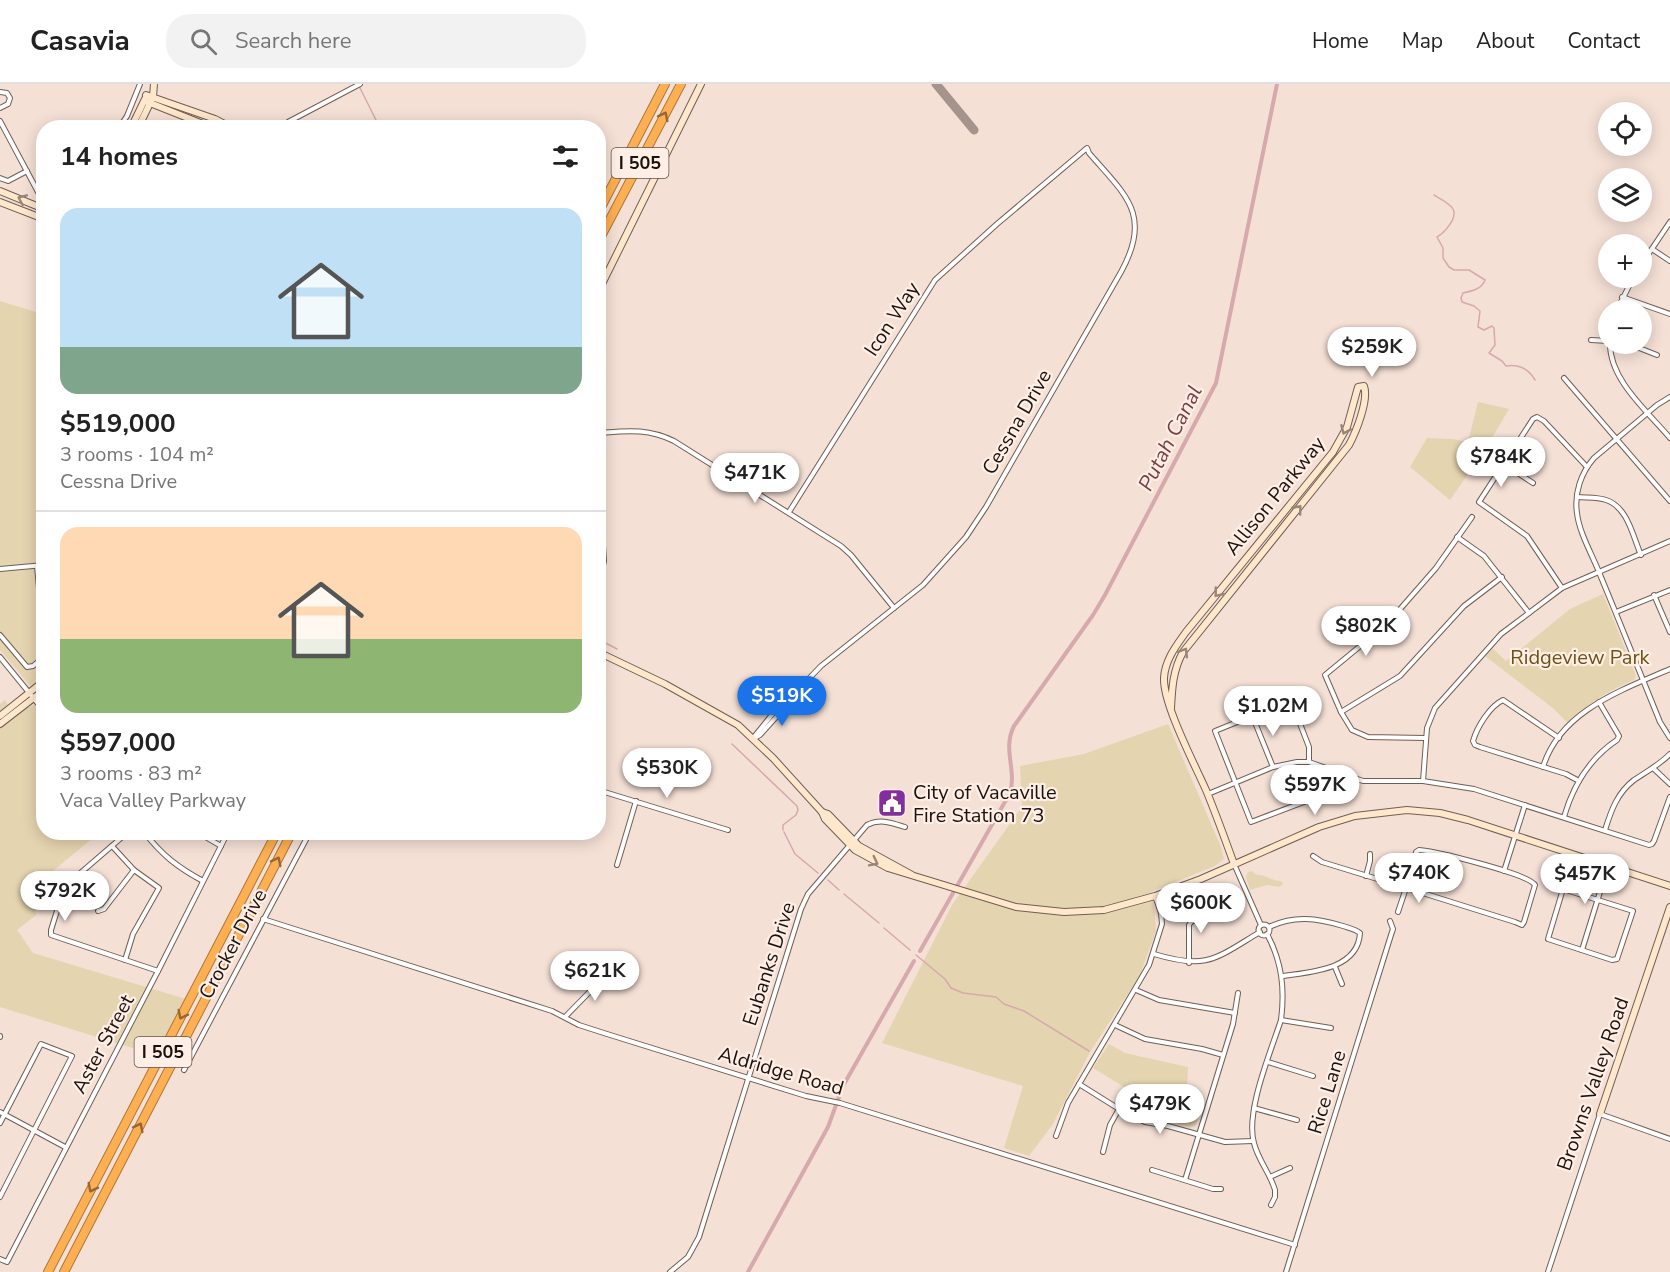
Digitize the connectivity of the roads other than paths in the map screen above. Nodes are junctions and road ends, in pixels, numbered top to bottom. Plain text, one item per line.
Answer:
1 (140, 84) edge
2 (360, 84) edge
3 (665, 84) edge
4 (681, 84) edge
5 (701, 84) edge
6 (153, 86) edge
7 (0, 92) edge
8 (148, 99) junction
9 (0, 108) edge
10 (124, 120) edge
11 (136, 120) edge
12 (141, 120) edge
13 (195, 120) edge
14 (217, 120) edge
15 (292, 120) edge
16 (0, 121) edge
17 (27, 171) junction
18 (1058, 173) joint
19 (0, 178) edge
20 (36, 188) edge
21 (0, 191) edge
22 (606, 198) edge
23 (0, 202) edge
24 (36, 206) edge
25 (36, 216) edge
26 (1670, 222) edge
27 (606, 227) edge
28 (1652, 249) joint
29 (1670, 261) edge
30 (606, 276) edge
31 (1627, 288) edge
32 (1622, 297) junction
33 (1621, 300) edge
34 (1670, 314) edge
35 (1591, 340) dead end
36 (1598, 341) edge
37 (1652, 353) edge
38 (1610, 354) edge
39 (1657, 355) dead end
40 (1564, 378) dead end
41 (1670, 397) edge
42 (1648, 412) junction
43 (606, 432) edge
44 (1670, 438) edge
45 (1616, 439) junction
46 (1504, 464) junction
47 (1587, 467) junction
48 (1533, 483) dead end
49 (1577, 497) junction
50 (1670, 501) edge
51 (789, 512) junction
52 (1472, 518) dead end
53 (1457, 537) junction
54 (1670, 541) edge
55 (1641, 555) junction
56 (36, 566) edge
57 (0, 570) edge
58 (1599, 572) junction
59 (1502, 577) junction
60 (1562, 588) junction
61 (1670, 590) edge
62 (1654, 595) junction
63 (894, 608) junction
64 (1616, 612) junction
65 (1529, 613) junction
66 (1670, 632) edge
67 (0, 635) edge
68 (606, 656) edge
69 (0, 657) edge
70 (36, 664) edge
71 (1670, 669) edge
72 (1643, 681) junction
73 (36, 690) edge
74 (36, 694) edge
75 (31, 696) junction
76 (36, 702) edge
77 (1599, 702) junction
78 (1171, 708) junction
79 (1341, 712) junction
80 (1252, 715) junction
81 (0, 716) edge
82 (0, 724) edge
83 (1425, 738) junction
84 (1559, 738) junction
85 (1670, 738) edge
86 (753, 739) junction
87 (1670, 754) edge
88 (1309, 762) junction
89 (1273, 767) junction
90 (1543, 767) junction
91 (1653, 768) junction
92 (1337, 772) junction
93 (1423, 781) junction
94 (1579, 781) junction
95 (1235, 783) junction
96 (1670, 784) edge
97 (606, 792) edge
98 (1207, 794) junction
99 (1670, 797) edge
100 (636, 801) junction
101 (1525, 805) junction
102 (1564, 817) junction
103 (905, 827) dead end
104 (728, 830) dead end
105 (1605, 830) junction
106 (1515, 835) junction
107 (119, 840) edge
108 (150, 840) edge
109 (210, 840) edge
110 (223, 840) edge
111 (273, 840) edge
112 (288, 840) edge
113 (306, 840) edge
114 (851, 842) junction
115 (112, 846) junction
116 (220, 846) junction
117 (1370, 854) dead end
118 (1313, 856) dead end
119 (1234, 864) junction
120 (617, 865) dead end
121 (1608, 866) junction
122 (134, 870) junction
123 (1504, 871) junction
124 (1366, 876) junction
125 (203, 881) junction
126 (1670, 886) edge
127 (1406, 888) junction
128 (1155, 896) junction
129 (1598, 899) junction
130 (1670, 907) edge
131 (1219, 910) dead end
132 (98, 911) dead end
133 (1398, 912) dead end
134 (263, 919) junction
135 (1390, 921) dead end
136 (1261, 925) junction
137 (1269, 927) junction
138 (1260, 933) junction
139 (1267, 934) junction
140 (1582, 950) junction
141 (1154, 954) junction
142 (124, 960) junction
143 (1189, 963) junction
144 (1335, 967) junction
145 (158, 971) junction
146 (610, 971) dead end
147 (1282, 976) junction
148 (1342, 984) dead end
149 (1136, 990) junction
150 (1238, 993) dead end
151 (1235, 1013) junction
152 (565, 1017) junction
153 (1281, 1020) junction
154 (1115, 1025) junction
155 (1330, 1028) dead end
156 (1224, 1055) junction
157 (1268, 1062) junction
158 (184, 1070) dead end
159 (1313, 1077) dead end
160 (748, 1078) junction
161 (1079, 1084) junction
162 (1254, 1108) junction
163 (1119, 1109) junction
164 (2, 1114) edge
165 (1600, 1114) junction
166 (1297, 1120) dead end
167 (0, 1123) edge
168 (35, 1131) junction
169 (1198, 1135) junction
170 (1056, 1136) dead end
171 (1670, 1139) edge
172 (1253, 1142) junction
173 (65, 1147) junction
174 (1103, 1152) dead end
175 (1290, 1168) dead end
176 (1152, 1170) dead end
177 (1270, 1177) junction
178 (1185, 1180) junction
179 (1221, 1189) dead end
180 (0, 1197) edge
181 (1271, 1205) dead end
182 (1295, 1245) junction
183 (0, 1259) edge
184 (48, 1272) edge
185 (64, 1272) edge
186 (670, 1272) edge
187 (1286, 1272) edge
188 (1548, 1272) edge

1 - 10 street
2 - 15 street
3 - 22 highway, I 505
27 -> 4 highway, I 505
5 - 30 street
6 - 8 street
7 - 9 street
8 - 11 street
8 - 12 street
8 - 13 street
8 - 14 street
16 - 17 street
17 - 19 street
17 - 20 street
18 - 51 street, Icon Way
18 - 63 street, Cessna Drive
24 -> 21 street
23 - 25 street
26 - 28 street
28 - 29 street
31 - 32 street
32 - 33 street
32 - 34 street
35 - 36 street
37 - 39 street
38 - 42 street
40 - 45 street
41 - 42 street
42 - 44 street
42 - 45 street
43 - 51 street
45 - 47 street
45 - 50 street
46 - 47 street
46 - 48 street
46 - 60 street
47 - 49 street
49 - 55 street
49 - 58 street
51 - 63 street
52 - 53 street
53 - 59 street
53 - 79 street
54 - 55 street
55 - 58 street
56 - 57 street
58 - 60 street
58 - 64 street
59 - 65 street
59 - 79 street
60 - 65 street
61 - 62 street
62 - 64 street
62 - 66 street
63 - 86 street, Cessna Drive
64 - 72 street
65 - 83 street
67 - 70 street
68 - 86 street
69 - 75 street
71 - 72 street
72 - 77 street
72 - 85 street
73 - 75 street
74 - 75 street
75 - 76 street
75 - 81 street
75 - 82 street
77 - 84 street
77 - 94 street
78 -> 78 street, Allison Parkway
78 - 98 street, Allison Parkway
79 - 83 street
80 - 88 street
80 - 89 street
80 - 95 street
83 - 93 street
84 - 90 street
84 - 90 street
86 - 114 street
87 - 91 street
88 - 89 street
88 - 92 street
89 - 95 street
90 - 94 street
91 - 96 street
91 - 105 street
92 - 93 street
92 - 95 street
93 - 101 street
94 - 102 street
95 - 98 street
97 - 100 street
98 - 119 street, Allison Parkway
99 - 105 street
100 - 104 street
100 - 120 street
101 - 102 street
101 - 106 street
102 - 105 street
103 - 114 street, Eubanks Drive
106 - 119 street
106 - 121 street
106 - 123 street
107 - 115 street
108 - 125 street
109 - 116 street
110 - 116 street, Aster Street
111 -> 184 highway, I 505
185 -> 112 highway, I 505
113 - 134 street, Crocker Drive
114 - 128 street
114 - 160 street, Eubanks Drive
115 - 122 street
115 - 142 street
116 - 125 street, Aster Street
117 - 124 street
118 - 124 street
119 - 128 street
119 - 136 street
121 - 126 street
121 - 129 street
122 - 132 street
122 - 142 street
123 - 127 street
123 - 127 street
124 - 127 street
125 - 145 street, Aster Street
127 - 133 street
128 - 141 street
129 - 140 street
129 - 140 street
129 - 140 street
130 - 165 street, Browns Valley Road
131 - 143 street
134 - 152 street, Aldridge Road
134 - 158 street, Crocker Drive
135 - 182 street, Rice Lane
136 - 137 street
136 - 138 street
137 - 139 street
137 - 144 street
138 - 139 street
138 - 143 street
139 - 147 street
141 - 143 street
141 - 149 street
142 - 145 street
144 - 147 street
144 - 148 street
145 - 173 street, Aster Street
146 - 152 street
147 - 153 street
149 - 151 street
149 - 154 street
150 - 151 street
151 - 156 street
152 - 160 street, Aldridge Road
153 - 155 street
153 - 157 street
154 - 156 street
154 - 161 street
156 - 169 street
157 - 159 street
157 - 162 street
160 - 182 street, Aldridge Road
160 - 186 street, Eubanks Drive
161 - 163 street
161 - 170 street
162 - 166 street
162 - 172 street
163 - 169 street
163 - 174 street
164 - 167 street
164 - 168 street
164 - 168 street
165 - 171 street
165 - 188 street, Browns Valley Road
168 - 173 street
168 - 180 street
169 - 172 street
169 - 178 street
172 - 177 street
173 - 183 street, Aster Street
175 - 177 street
176 - 178 street
177 - 181 street
178 - 179 street
182 - 187 street, Rice Lane

